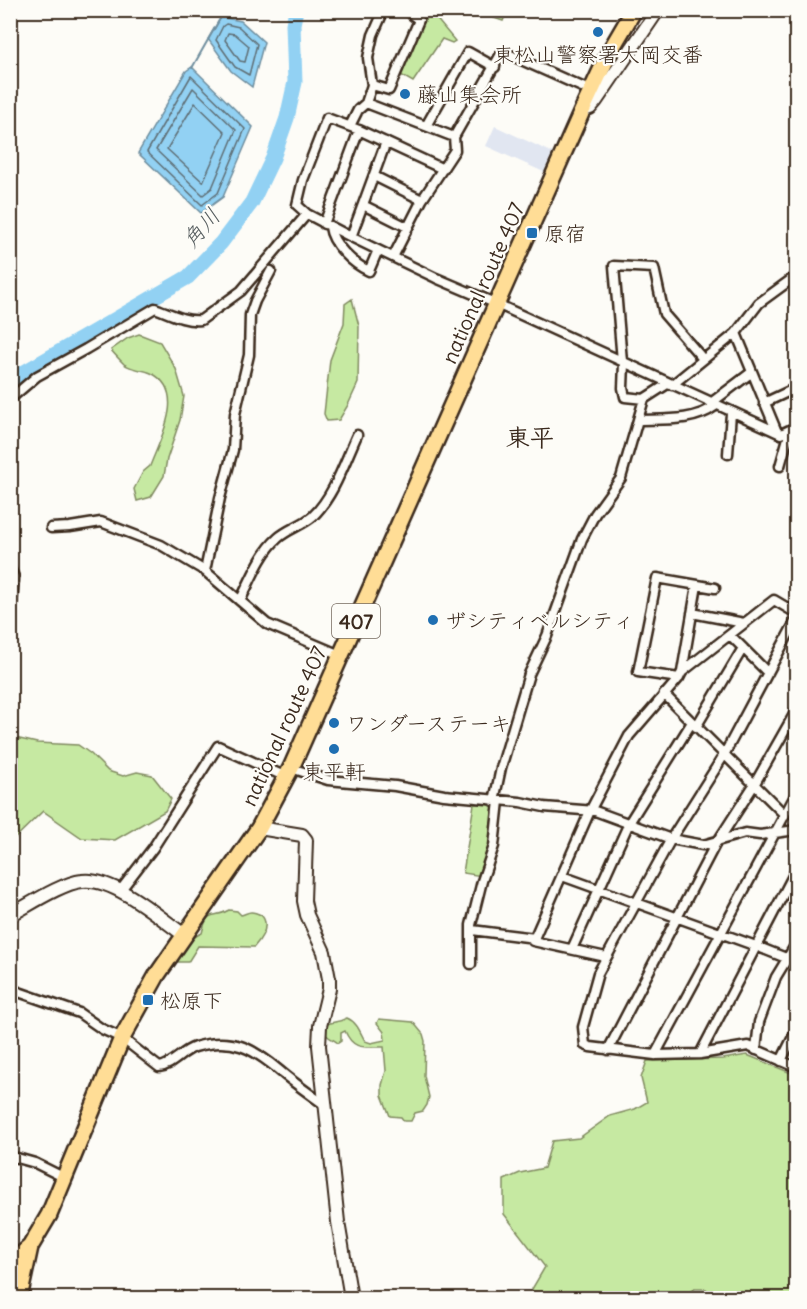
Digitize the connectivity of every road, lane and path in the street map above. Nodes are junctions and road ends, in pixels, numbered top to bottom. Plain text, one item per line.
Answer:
1 (384, 10) edge
2 (406, 10) edge
3 (634, 10) edge
4 (658, 10) edge
5 (495, 67) junction
6 (372, 85) junction
7 (591, 91) junction
8 (366, 103) junction
9 (582, 111) junction
10 (426, 126) junction
11 (355, 128) junction
12 (454, 137) junction
13 (386, 142) junction
14 (443, 169) junction
15 (374, 176) junction
16 (422, 200) junction
17 (363, 205) junction
18 (307, 214) junction
19 (327, 225) junction
20 (407, 227) junction
21 (351, 237) junction
22 (378, 250) junction
23 (393, 257) junction
24 (271, 271) dead end
25 (796, 276) edge
26 (497, 304) junction
27 (736, 333) junction
28 (704, 360) junction
29 (623, 362) junction
30 (752, 372) junction
31 (670, 384) junction
32 (796, 388) edge
33 (10, 399) edge
34 (644, 399) junction
35 (765, 403) junction
36 (713, 404) junction
37 (731, 413) junction
38 (638, 420) junction
39 (796, 428) edge
40 (357, 435) dead end
41 (786, 436) edge
42 (728, 454) dead end
43 (780, 466) dead end
44 (51, 528) dead end
45 (10, 568) edge
46 (205, 571) junction
47 (697, 585) junction
48 (715, 588) dead end
49 (240, 600) junction
50 (794, 609) edge
51 (692, 613) junction
52 (796, 620) edge
53 (744, 623) junction
54 (730, 635) junction
55 (10, 637) edge
56 (743, 648) junction
57 (340, 656) junction
58 (768, 673) junction
59 (680, 675) junction
60 (664, 694) junction
61 (796, 711) edge
62 (694, 724) junction
63 (724, 754) junction
64 (288, 772) junction
65 (754, 785) junction
66 (796, 794) edge
67 (496, 801) junction
68 (590, 811) junction
69 (785, 815) junction
70 (629, 823) junction
71 (259, 828) junction
72 (796, 830) edge
73 (775, 833) junction
74 (671, 838) junction
75 (718, 841) junction
76 (796, 870) edge
77 (562, 876) junction
78 (599, 889) junction
79 (120, 891) junction
80 (637, 903) junction
81 (10, 915) edge
82 (677, 917) junction
83 (472, 930) junction
84 (721, 933) junction
85 (184, 935) junction
86 (535, 938) junction
87 (796, 944) edge
88 (756, 946) junction
89 (572, 949) junction
90 (606, 957) junction
91 (792, 960) edge
92 (471, 964) dead end
93 (10, 989) edge
94 (796, 1031) edge
95 (122, 1038) junction
96 (608, 1050) junction
97 (756, 1050) junction
98 (700, 1054) junction
99 (655, 1055) junction
100 (781, 1061) junction
101 (796, 1067) edge
102 (325, 1105) junction
103 (10, 1156) edge
104 (65, 1178) junction
105 (49, 1215) junction
106 (30, 1247) junction
107 (10, 1264) edge
108 (35, 1269) junction
109 (16, 1284) edge
110 (19, 1299) edge
111 (29, 1299) edge
112 (351, 1299) edge

1 - 6 street
2 - 6 street
3 - 7 highway, national route 407 / 407
4 - 9 street
5 - 7 street
5 - 10 street
5 - 12 street
6 - 8 street
7 - 9 highway, national route 407 / 407
8 - 10 street
8 - 11 street
9 - 26 highway, national route 407 / 407
10 - 12 street
11 - 13 street
11 - 18 street
11 - 19 street
12 - 14 street
13 - 14 street
13 - 15 street
14 - 16 street
15 - 16 street
15 - 17 street
16 - 20 street
17 - 20 street
17 - 21 street
18 - 19 street
18 - 33 street
19 - 21 street
19 - 22 street
20 - 23 street
21 - 22 street
22 - 23 street
23 - 26 street
24 - 46 street
25 - 27 street
26 - 29 street
26 - 57 highway, national route 407 / 407
27 - 28 street
27 - 30 street
28 - 29 street
28 - 31 street
29 - 31 street
29 - 34 street
30 - 35 street
30 - 36 street
31 - 34 street
31 - 36 street
32 - 35 street
34 - 38 street
35 - 41 street
36 - 37 street
36 - 38 street
37 - 41 street
37 - 42 street
38 - 67 street
39 - 41 street
40 - 49 street
41 - 43 street
44 - 46 street
45 - 55 street
46 - 49 street
47 - 48 street
47 - 51 street
47 - 59 street
49 - 57 street
50 - 53 street
51 - 53 street
51 - 59 street
52 - 58 street
53 - 54 street
54 - 56 street
54 - 59 street
56 - 58 street
56 - 62 street
57 - 64 highway, national route 407 / 407
58 - 63 street
59 - 60 street
60 - 62 street
60 - 68 street
61 - 65 street
62 - 63 street
62 - 70 street
63 - 65 street
63 - 74 street
64 - 67 street
64 - 71 highway, national route 407 / 407
64 - 79 street
65 - 69 street
65 - 75 street
66 - 69 street
67 - 68 street
67 - 83 street
68 - 70 street
68 - 77 street
69 - 73 street
70 - 74 street
70 - 78 street
71 - 85 highway, national route 407 / 407
71 - 102 street
72 - 73 street
73 - 75 street
73 - 84 street
74 - 75 street
74 - 80 street
75 - 82 street
76 - 88 street
77 - 78 street
77 - 86 street
78 - 80 street
78 - 89 street
79 - 81 street
79 - 85 street
80 - 82 street
80 - 90 street
82 - 84 street
82 - 96 street
83 - 86 street
83 - 92 street
84 - 88 street
84 - 99 street
85 - 95 highway, national route 407 / 407
86 - 89 street
87 - 91 street
88 - 91 street
88 - 98 street
89 - 90 street
90 - 96 street
91 - 97 street
93 - 95 street
94 - 100 street
95 - 102 street
95 - 104 highway, national route 407 / 407
96 - 99 street
97 - 98 street
97 - 100 street
98 - 99 street
100 - 101 street
102 - 112 street
103 - 104 street
104 - 105 highway, national route 407 / 407
105 - 106 highway, 407
105 - 108 highway, 407
106 - 107 highway
106 - 109 highway, 407
108 - 109 highway
108 - 111 highway, 407
109 - 110 highway, 407

